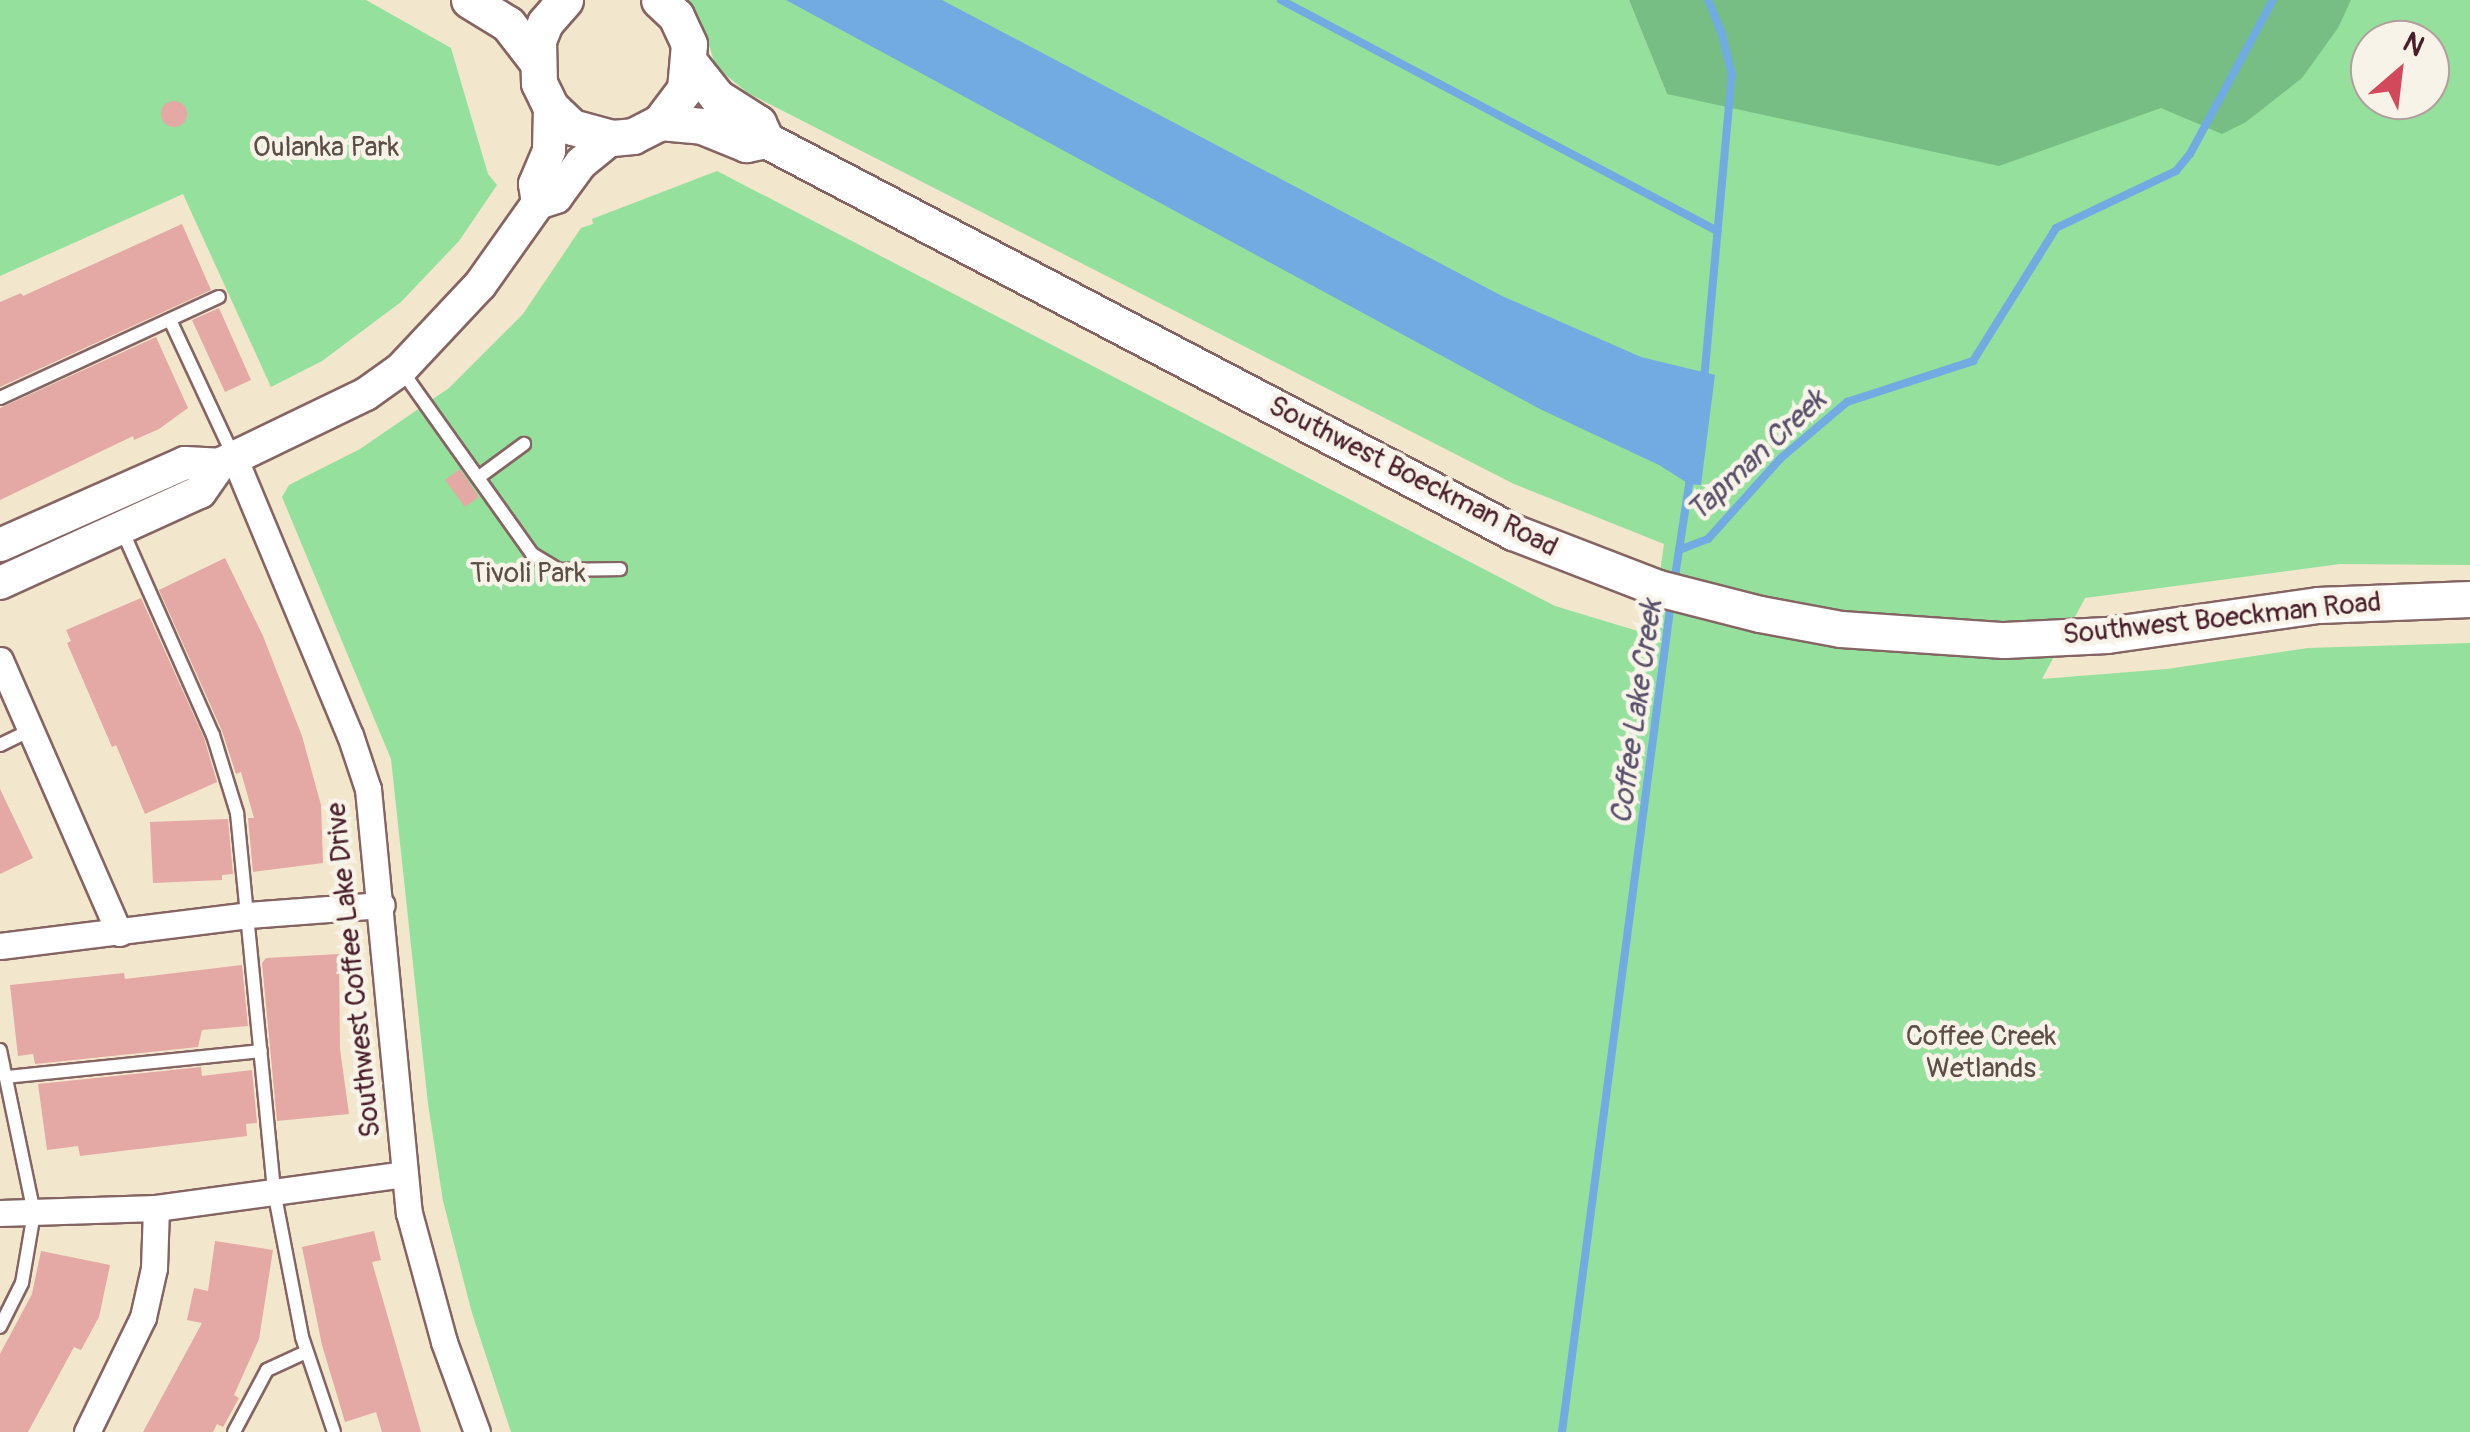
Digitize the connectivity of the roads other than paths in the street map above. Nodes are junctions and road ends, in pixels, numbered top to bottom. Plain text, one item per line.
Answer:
1 (469, 0) edge
2 (565, 0) edge
3 (659, 0) edge
4 (536, 59) junction
5 (690, 63) junction
6 (550, 106) junction
7 (660, 122) junction
8 (612, 138) junction
9 (766, 140) junction
10 (538, 203) junction
11 (219, 297) dead end
12 (170, 320) junction
13 (401, 369) junction
14 (0, 398) edge
15 (524, 444) dead end
16 (227, 461) junction
17 (479, 477) junction
18 (121, 527) junction
19 (0, 545) edge
20 (620, 569) dead end
21 (0, 583) edge
22 (2470, 599) edge
23 (0, 660) edge
24 (31, 730) junction
25 (0, 745) edge
26 (382, 906) junction
27 (248, 915) junction
28 (119, 933) junction
29 (0, 946) edge
30 (0, 1050) edge
31 (261, 1051) junction
32 (6, 1077) junction
33 (404, 1174) junction
34 (274, 1191) junction
35 (156, 1208) junction
36 (0, 1213) edge
37 (34, 1213) junction
38 (0, 1327) edge
39 (306, 1352) junction
40 (87, 1432) edge
41 (234, 1432) edge
42 (334, 1432) edge
43 (477, 1432) edge

1 - 4 main road
2 - 4 main road
3 - 5 main road, Southwest Boeckman Road
4 - 6 main road
5 - 7 main road
5 - 9 main road, Southwest Boeckman Road
6 - 8 main road
6 - 10 street
7 - 8 main road, Southwest Boeckman Road
7 - 9 main road, Southwest Boeckman Road
8 - 10 street
9 - 22 main road, Southwest Boeckman Road
10 - 13 street
11 - 12 lane
12 - 14 lane
12 - 16 lane
13 - 16 street
13 - 17 lane
15 - 17 lane
16 - 18 street
16 - 19 street
16 - 26 street, Southwest Coffee Lake Drive
17 - 20 lane
18 - 21 street
18 - 27 lane
23 - 24 street
24 - 25 lane
24 - 28 street
26 - 27 street
26 - 33 street, Southwest Coffee Lake Drive
27 - 28 street
27 - 31 lane
28 - 29 street
30 - 32 lane
31 - 32 lane
31 - 34 lane
32 - 37 lane
33 - 34 street
33 - 43 street, Southwest Coffee Lake Drive
34 - 35 street
34 - 39 lane
35 - 37 street
35 - 40 street
36 - 37 street
37 - 38 lane
39 - 41 lane
39 - 42 lane

